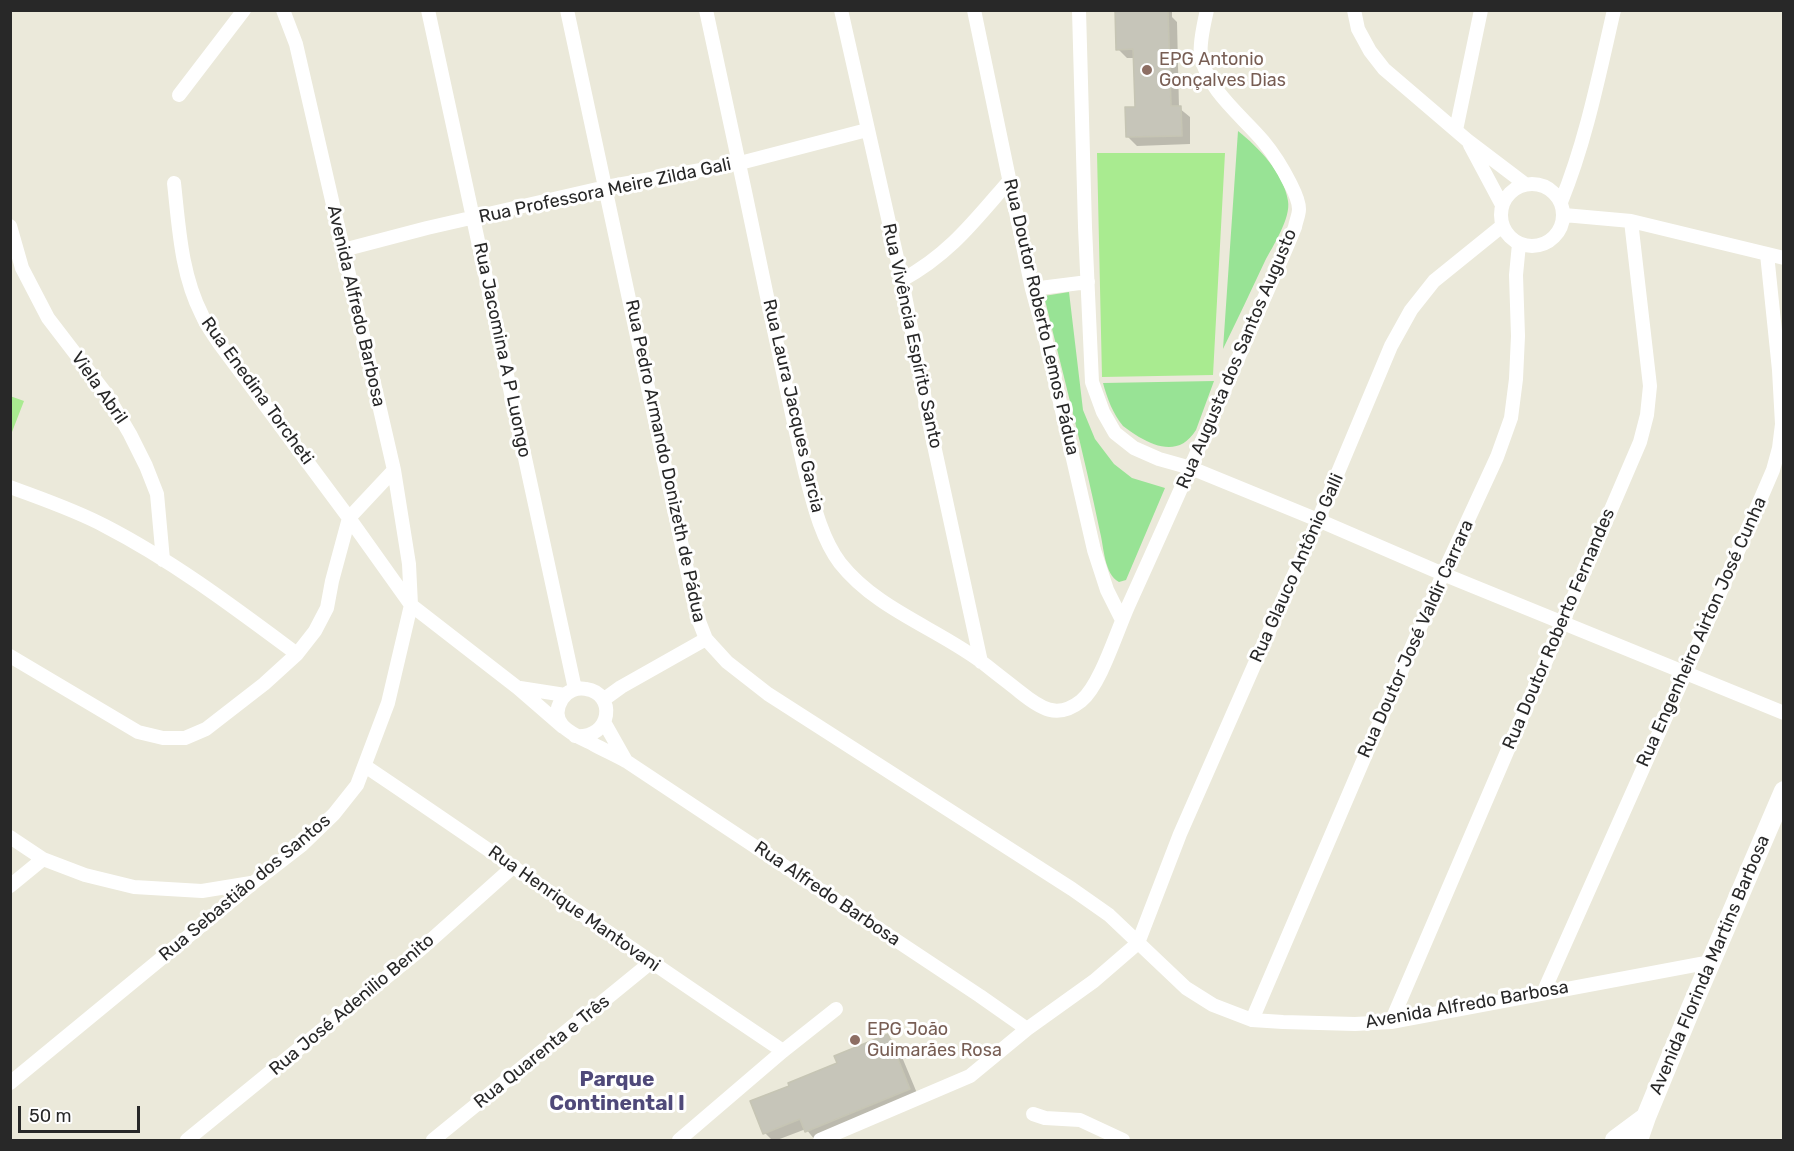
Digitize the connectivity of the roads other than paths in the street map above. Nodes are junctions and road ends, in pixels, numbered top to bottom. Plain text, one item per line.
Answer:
1 (244, 10) edge
2 (283, 10) edge
3 (428, 10) edge
4 (567, 10) edge
5 (706, 10) edge
6 (841, 10) edge
7 (974, 10) edge
8 (1079, 10) edge
9 (1207, 10) edge
10 (1354, 10) edge
11 (1481, 10) edge
12 (1614, 10) edge
13 (179, 95) dead end
14 (1456, 129) junction
15 (867, 130) junction
16 (1467, 140) junction
17 (740, 163) junction
18 (1010, 180) junction
19 (174, 183) dead end
20 (1526, 184) junction
21 (606, 187) junction
22 (1502, 205) junction
23 (1562, 209) junction
24 (474, 218) junction
25 (1631, 221) junction
26 (10, 226) edge
27 (1502, 226) junction
28 (1519, 244) junction
29 (344, 250) junction
30 (1767, 254) junction
31 (1784, 258) edge
32 (902, 280) junction
33 (1088, 282) junction
34 (1032, 289) junction
35 (1191, 468) junction
36 (394, 470) junction
37 (10, 487) edge
38 (349, 518) junction
39 (1318, 520) junction
40 (163, 560) junction
41 (1443, 574) junction
42 (411, 605) junction
43 (1122, 620) junction
44 (1562, 622) junction
45 (706, 639) junction
46 (297, 654) junction
47 (10, 656) edge
48 (981, 662) junction
49 (1686, 672) junction
50 (518, 688) junction
51 (570, 692) junction
52 (603, 700) junction
53 (1068, 709) joint
54 (1784, 713) edge
55 (604, 722) junction
56 (563, 727) junction
57 (575, 736) junction
58 (626, 761) junction
59 (365, 766) junction
60 (1784, 791) edge
61 (10, 837) edge
62 (43, 859) junction
63 (514, 866) junction
64 (253, 882) junction
65 (10, 886) edge
66 (1138, 943) junction
67 (1711, 962) junction
68 (650, 963) junction
69 (1543, 993) junction
70 (836, 1009) dead end
71 (1252, 1020) junction
72 (1391, 1022) junction
73 (1027, 1029) junction
74 (783, 1051) junction
75 (10, 1083) edge
76 (1033, 1114) dead end
77 (1646, 1117) junction
78 (187, 1140) edge
79 (433, 1140) edge
80 (679, 1140) edge
81 (820, 1140) edge
82 (1123, 1140) edge
83 (1615, 1140) edge
84 (1638, 1140) edge

1 - 13 street
2 - 29 street, Avenida Alfredo Barbosa
3 - 24 street, Rua Jacomina A P Luongo
4 - 21 street, Rua Pedro Armando Donizeth de Pádua
5 - 17 street, Rua Laura Jacques Garcia
6 - 15 street, Rua Vivência Espírito Santo
7 - 18 street, Rua Doutor Roberto Lemos Pádua
8 - 33 street
9 - 35 street, Rua Augusta dos Santos Augusto
10 - 14 street
11 - 14 street
12 - 23 street
14 - 16 street
15 - 17 street, Rua Professora Meire Zilda Gali
15 - 32 street, Rua Vivência Espírito Santo
16 - 20 street
16 - 22 street
17 - 21 street, Rua Professora Meire Zilda Gali
17 - 48 street, Rua Laura Jacques Garcia
18 - 32 street
18 - 34 street, Rua Doutor Roberto Lemos Pádua
19 - 38 street, Rua Enedina Torcheti
20 - 22 street
20 - 23 street
21 - 24 street, Rua Professora Meire Zilda Gali
21 - 45 street, Rua Pedro Armando Donizeth de Pádua
22 - 27 street
23 - 25 street
23 - 28 street
24 - 29 street, Rua Professora Meire Zilda Gali
24 - 51 street, Rua Jacomina A P Luongo
25 - 30 street
25 - 44 street, Rua Doutor Roberto Fernandes
26 - 40 street, Viela Abril
27 - 28 street
27 - 39 street, Rua Glauco Antônio Galli
28 - 41 street, Rua Doutor José Valdir Carrara
29 - 36 street, Avenida Alfredo Barbosa
30 - 31 street
30 - 49 street, Rua Engenheiro Airton José Cunha
32 - 48 street, Rua Vivência Espírito Santo
33 - 34 street
33 - 35 street
34 - 43 street, Rua Doutor Roberto Lemos Pádua
35 - 39 street
35 - 43 street, Rua Augusta dos Santos Augusto
36 - 38 street
36 - 42 street, Avenida Alfredo Barbosa
37 - 40 street
38 - 42 street, Rua Enedina Torcheti
38 - 46 street
39 - 41 street
39 - 66 street, Rua Glauco Antônio Galli
40 - 46 street
41 - 44 street
41 - 71 street, Rua Doutor José Valdir Carrara
42 - 50 street
42 - 59 street, Rua Sebastião dos Santos
43 - 53 street, Rua Augusta dos Santos Augusto
44 - 49 street
44 - 72 street, Rua Doutor Roberto Fernandes
45 - 52 street
45 - 66 street, Rua Pedro Armando Donizeth de Pádua
46 - 47 street
48 - 53 street, Rua Laura Jacques Garcia
49 - 54 street
49 - 69 street, Rua Engenheiro Airton José Cunha
50 - 51 street
50 - 56 street
51 - 52 street
51 - 56 street
52 - 55 street
55 - 57 street
55 - 58 street, Rua Alfredo Barbosa
56 - 57 street
57 - 58 street, Rua Alfredo Barbosa
58 - 73 street, Rua Alfredo Barbosa
59 - 63 street, Rua Henrique Mantovani
59 - 64 street, Rua Sebastião dos Santos
60 - 67 main road, Avenida Florinda Martins Barbosa
61 - 62 street
62 - 64 street
62 - 65 street
63 - 68 street, Rua Henrique Mantovani
63 - 78 street, Rua José Adenilio Benito
64 - 75 street, Rua Sebastião dos Santos
66 - 71 street, Avenida Alfredo Barbosa
66 - 73 street
67 - 69 street, Avenida Alfredo Barbosa
67 - 77 main road, Avenida Florinda Martins Barbosa
68 - 74 street, Rua Henrique Mantovani
68 - 79 street, Rua Quarenta e Três
69 - 72 street, Avenida Alfredo Barbosa
70 - 74 street
71 - 72 street, Avenida Alfredo Barbosa
73 - 81 street
74 - 80 street
76 - 82 street
77 - 83 main road
77 - 84 main road, Avenida Florinda Martins Barbosa

